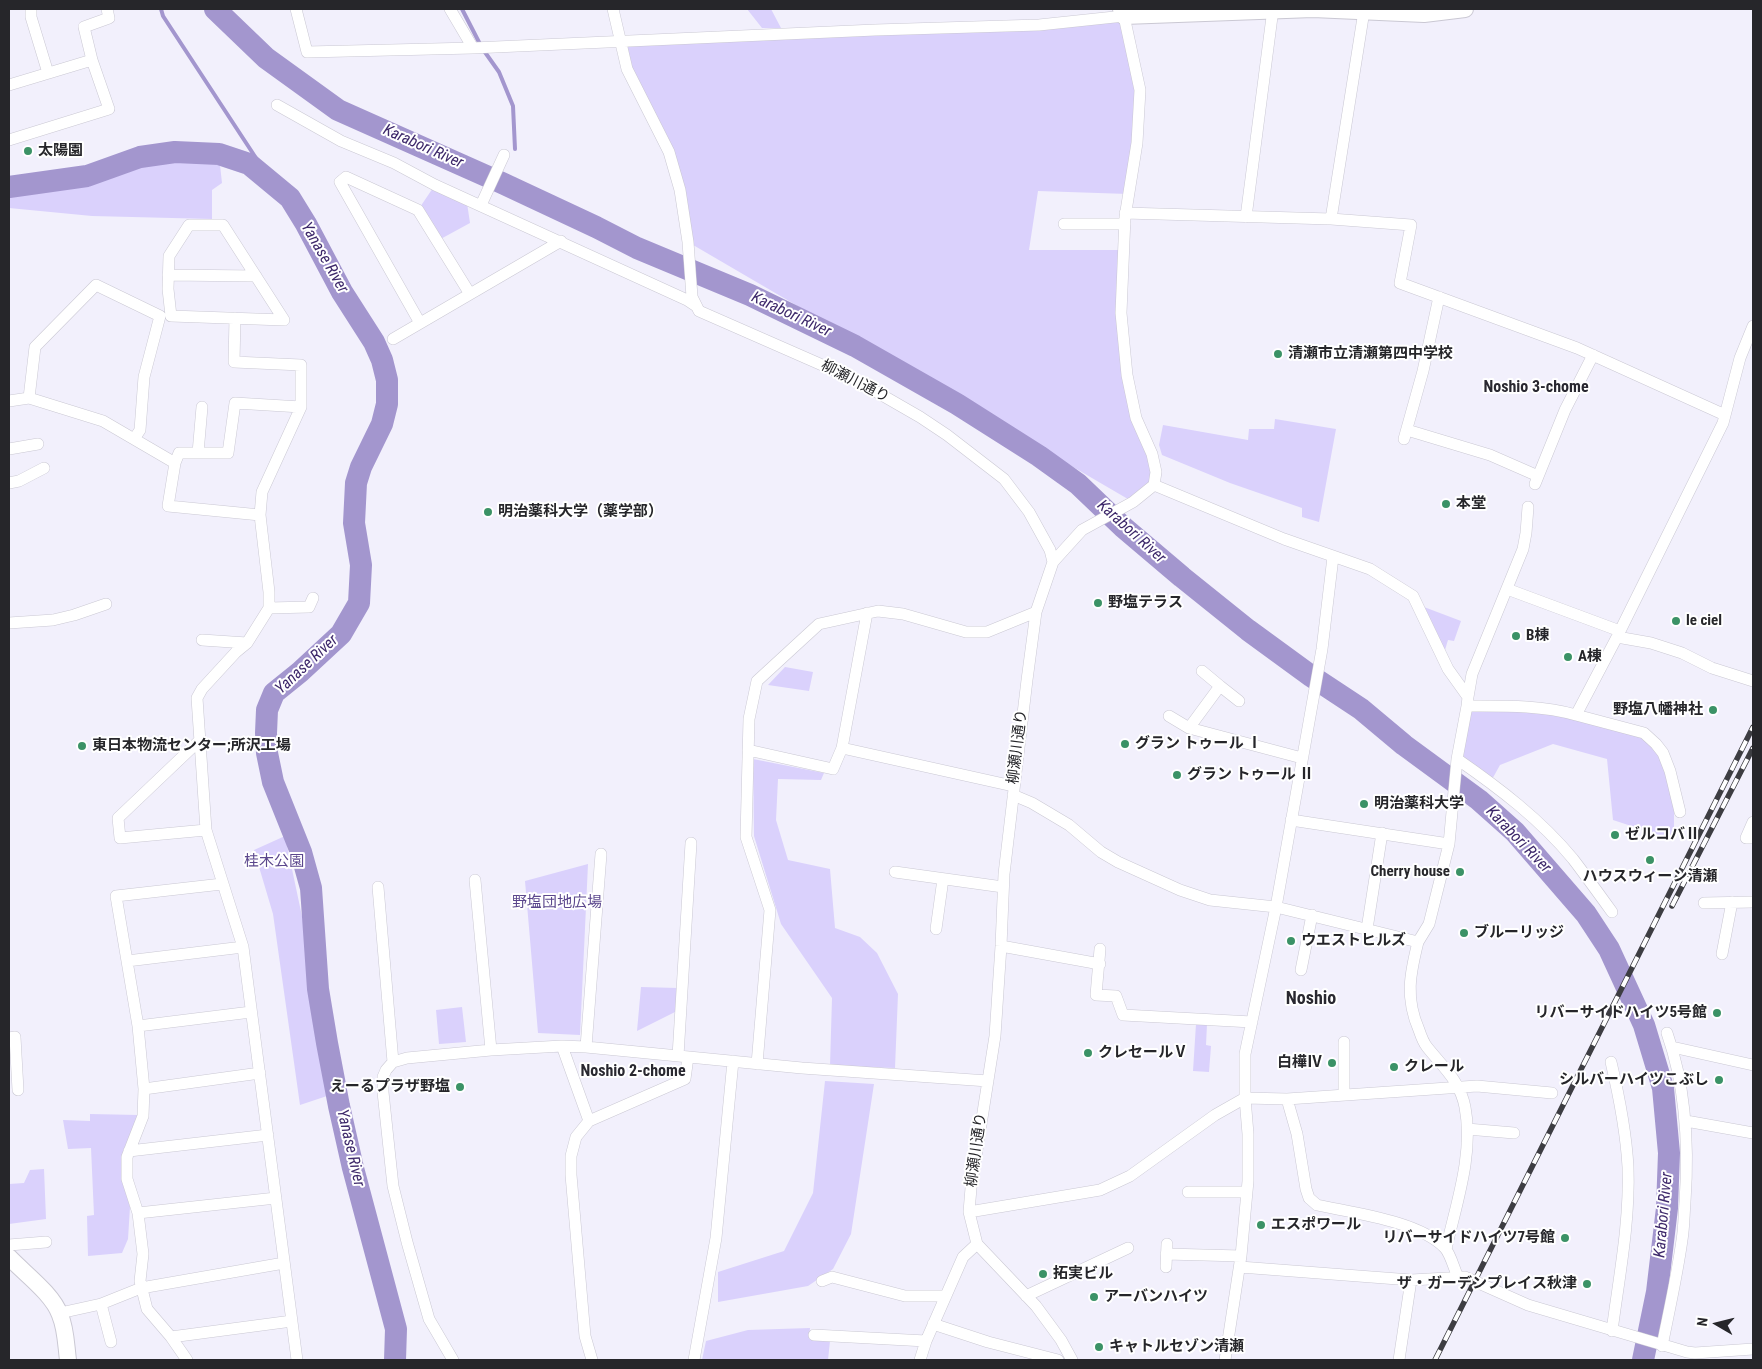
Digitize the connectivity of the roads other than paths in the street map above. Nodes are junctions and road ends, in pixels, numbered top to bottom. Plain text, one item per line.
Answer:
1 (31, 9) edge
2 (107, 9) edge
3 (296, 9) edge
4 (450, 9) edge
5 (613, 9) edge
6 (1279, 9) edge
7 (1466, 9) edge
8 (1122, 12) edge
9 (1364, 12) junction
10 (621, 41) junction
11 (479, 48) junction
12 (92, 60) junction
13 (48, 73) junction
14 (9, 85) edge
15 (277, 105) dead end
16 (9, 140) edge
17 (504, 155) dead end
18 (482, 204) junction
19 (1246, 217) junction
20 (1125, 219) junction
21 (1331, 219) junction
22 (1064, 224) dead end
23 (560, 241) junction
24 (168, 275) junction
25 (256, 276) junction
26 (470, 294) junction
27 (1438, 297) junction
28 (694, 301) junction
29 (165, 316) junction
30 (235, 318) junction
31 (420, 323) junction
32 (1753, 326) edge
33 (393, 339) dead end
34 (1593, 355) junction
35 (29, 398) junction
36 (9, 401) edge
37 (202, 407) dead end
38 (301, 407) junction
39 (1724, 419) junction
40 (134, 439) junction
41 (38, 444) dead end
42 (9, 449) edge
43 (198, 453) junction
44 (175, 464) junction
45 (44, 468) dead end
46 (9, 483) edge
47 (1154, 485) junction
48 (1528, 507) dead end
49 (260, 515) junction
50 (1334, 557) junction
51 (1053, 562) junction
52 (1507, 589) junction
53 (312, 598) dead end
54 (106, 604) dead end
55 (269, 608) junction
56 (867, 612) junction
57 (1036, 612) junction
58 (9, 623) edge
59 (1618, 634) junction
60 (202, 640) dead end
61 (247, 643) junction
62 (1202, 672) dead end
63 (1753, 681) edge
64 (1220, 686) junction
65 (1239, 701) dead end
66 (1467, 702) junction
67 (1576, 715) junction
68 (1169, 716) dead end
69 (1189, 728) junction
70 (200, 740) junction
71 (842, 748) junction
72 (748, 750) junction
73 (1302, 758) junction
74 (1457, 761) junction
75 (1013, 790) junction
76 (1680, 812) dead end
77 (1291, 820) junction
78 (1753, 822) edge
79 (206, 830) junction
80 (1382, 833) junction
81 (1753, 838) edge
82 (691, 843) dead end
83 (1449, 844) junction
84 (601, 854) dead end
85 (895, 872) dead end
86 (943, 879) junction
87 (475, 880) dead end
88 (222, 884) junction
89 (378, 887) dead end
90 (1003, 887) junction
91 (1732, 902) junction
92 (1753, 902) edge
93 (1704, 903) dead end
94 (1276, 907) junction
95 (1612, 912) dead end
96 (1312, 915) junction
97 (936, 929) dead end
98 (1367, 929) junction
99 (1418, 942) junction
100 (1001, 946) junction
101 (243, 947) junction
102 (1100, 949) dead end
103 (1722, 954) dead end
104 (127, 961) junction
105 (1100, 964) junction
106 (1301, 970) dead end
107 (251, 1012) junction
108 (1252, 1022) junction
109 (138, 1026) junction
110 (1667, 1032) dead end
111 (9, 1038) edge
112 (1344, 1042) dead end
113 (562, 1046) junction
114 (586, 1047) junction
115 (1672, 1047) junction
116 (491, 1050) junction
117 (683, 1056) junction
118 (733, 1061) junction
119 (394, 1062) junction
120 (1611, 1062) dead end
121 (757, 1064) junction
122 (1753, 1065) edge
123 (260, 1073) junction
124 (988, 1081) junction
125 (1458, 1087) junction
126 (144, 1089) junction
127 (18, 1090) dead end
128 (1552, 1093) dead end
129 (1344, 1094) junction
130 (1245, 1098) junction
131 (1287, 1099) junction
132 (589, 1121) junction
133 (1686, 1121) junction
134 (1467, 1129) junction
135 (1753, 1133) edge
136 (1514, 1134) dead end
137 (268, 1135) junction
138 (129, 1151) junction
139 (1188, 1192) dead end
140 (1246, 1192) junction
141 (276, 1198) junction
142 (969, 1212) junction
143 (138, 1213) junction
144 (46, 1242) dead end
145 (977, 1244) junction
146 (9, 1245) edge
147 (1128, 1248) dead end
148 (1446, 1249) junction
149 (9, 1257) edge
150 (1240, 1262) junction
151 (284, 1263) junction
152 (1166, 1267) dead end
153 (1458, 1277) junction
154 (1411, 1280) junction
155 (822, 1281) dead end
156 (142, 1288) junction
157 (946, 1296) junction
158 (1026, 1296) junction
159 (101, 1304) junction
160 (60, 1313) junction
161 (292, 1321) junction
162 (933, 1324) junction
163 (1612, 1330) junction
164 (814, 1335) dead end
165 (171, 1337) junction
166 (926, 1340) junction
167 (111, 1342) dead end
168 (1662, 1346) junction
169 (1753, 1349) edge
170 (1688, 1356) edge
171 (68, 1360) edge
172 (187, 1360) edge
173 (297, 1360) edge
174 (453, 1360) edge
175 (592, 1360) edge
176 (694, 1360) edge
177 (920, 1360) edge
178 (1058, 1360) edge
179 (1072, 1360) edge
180 (1225, 1360) edge
181 (1399, 1360) edge

1 - 13 street
2 - 12 street
3 - 11 street
4 - 11 street
5 - 10 street
6 - 8 street
6 - 9 street
6 - 19 street
7 - 9 street
8 - 10 street
8 - 20 street
9 - 21 street
10 - 11 street
10 - 28 street
12 - 13 street
12 - 16 street
13 - 14 street
15 - 18 street, 柳瀬川通り
17 - 18 street
18 - 23 street, 柳瀬川通り
19 - 20 street
19 - 21 street
20 - 22 street
20 - 47 street
21 - 27 street
23 - 26 street
23 - 28 street, 柳瀬川通り
24 - 25 street
24 - 25 street
24 - 29 street
25 - 30 street
26 - 31 street
26 - 31 street
27 - 34 street
27 - 34 street
28 - 51 street, 柳瀬川通り
29 - 30 street
29 - 35 street
29 - 40 street
30 - 38 street
31 - 33 street
32 - 39 street
34 - 39 street
35 - 36 street
35 - 40 street
37 - 43 street
38 - 43 street
38 - 49 street
39 - 59 street
40 - 44 street
41 - 42 street
43 - 44 street
44 - 49 street
45 - 46 street
47 - 50 street
47 - 51 street
48 - 52 street
49 - 55 street
50 - 66 street
50 - 73 street
51 - 57 street, 柳瀬川通り
52 - 59 street
52 - 66 street
53 - 55 street
54 - 58 street
55 - 61 street
56 - 57 street
56 - 71 street
56 - 72 street
57 - 75 street, 柳瀬川通り
59 - 63 street
59 - 67 street
60 - 61 street
61 - 70 street
62 - 64 street
64 - 65 street
64 - 69 street
66 - 67 street
66 - 74 street
67 - 76 street
68 - 69 street
69 - 73 street
70 - 79 street
70 - 79 street
71 - 72 street
71 - 75 street
72 - 121 street
73 - 77 street
74 - 83 street
74 - 95 street
75 - 90 street, 柳瀬川通り
75 - 94 street
77 - 80 street
77 - 94 street
78 - 81 street
79 - 88 street
80 - 83 street
80 - 98 street
82 - 117 street
83 - 99 street
84 - 114 street
85 - 86 street
86 - 90 street
86 - 97 street
87 - 116 street
88 - 101 street
88 - 104 street
89 - 119 street
90 - 100 street, 柳瀬川通り
91 - 92 street
91 - 93 street
91 - 103 street
94 - 96 street
94 - 108 street
96 - 98 street
96 - 106 street
98 - 99 street
99 - 125 street
100 - 105 street
100 - 124 street, 柳瀬川通り
101 - 104 street
101 - 107 street
102 - 105 street
104 - 109 street
105 - 108 street
107 - 109 street
107 - 123 street
108 - 130 street
109 - 126 street
110 - 115 street
111 - 127 street
112 - 129 street
113 - 114 street
113 - 116 street
113 - 132 street
114 - 117 street
115 - 122 street
115 - 133 street
116 - 119 street
117 - 118 street
117 - 132 street
118 - 121 street
118 - 176 street
119 - 174 street
120 - 163 street
121 - 124 street
123 - 126 street
123 - 137 street
124 - 142 street, 柳瀬川通り
125 - 128 street
125 - 129 street
125 - 134 street
126 - 138 street
129 - 131 street
130 - 131 street
130 - 140 street
130 - 142 street
131 - 148 street
132 - 175 street
133 - 135 street
133 - 168 street
134 - 136 street
134 - 148 street
137 - 138 street
137 - 141 street
138 - 143 street
139 - 140 street
140 - 150 street
141 - 143 street
141 - 151 street
142 - 145 street, 柳瀬川通り
143 - 156 street
144 - 146 street
145 - 157 street
145 - 158 street, 柳瀬川通り
147 - 158 street
148 - 153 street
149 - 160 street
150 - 152 street
150 - 154 street
150 - 180 street
151 - 156 street
151 - 161 street
153 - 154 street
153 - 163 street
154 - 181 street
155 - 157 street
156 - 159 street
156 - 165 street
157 - 162 street
158 - 179 street, 柳瀬川通り
159 - 160 street
159 - 167 street
160 - 171 street
161 - 165 street
161 - 173 street
162 - 166 street
162 - 178 street
163 - 168 street
164 - 166 street
165 - 172 street
166 - 177 street
168 - 170 street
169 - 170 street

